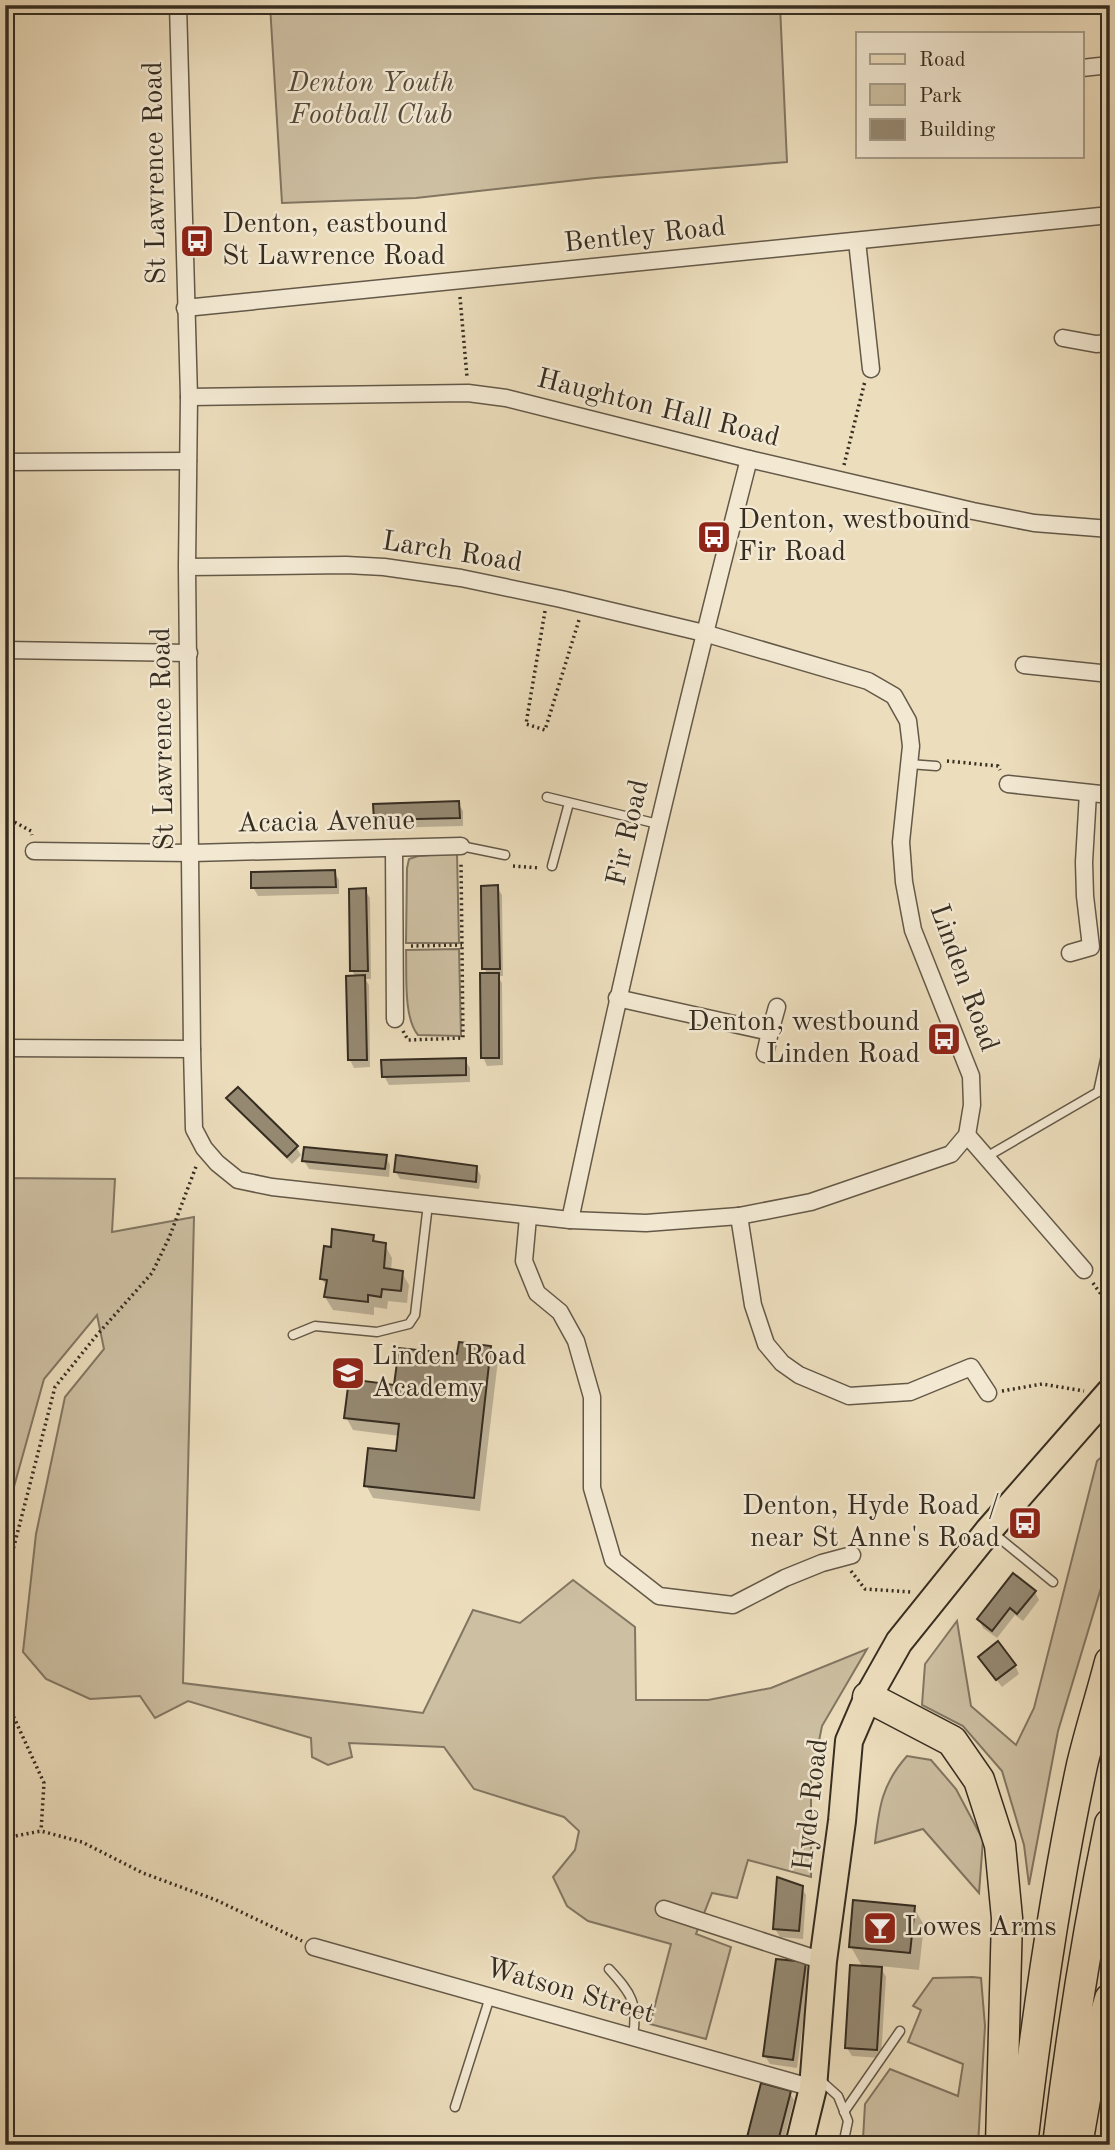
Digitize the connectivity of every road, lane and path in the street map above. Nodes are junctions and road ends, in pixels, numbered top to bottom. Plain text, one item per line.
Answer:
1 (178, 5) edge
2 (1110, 56) edge
3 (1110, 66) edge
4 (1084, 68) edge
5 (1110, 215) edge
6 (857, 241) junction
7 (459, 281) junction
8 (185, 308) junction
9 (1063, 338) dead end
10 (1110, 343) edge
11 (871, 369) joint
12 (468, 393) junction
13 (189, 397) junction
14 (749, 459) junction
15 (188, 461) junction
16 (5, 462) edge
17 (840, 480) junction
18 (1110, 528) edge
19 (187, 567) junction
20 (548, 596) junction
21 (584, 604) junction
22 (704, 633) junction
23 (5, 650) edge
24 (189, 653) junction
25 (1024, 665) dead end
26 (1110, 674) edge
27 (909, 764) junction
28 (936, 766) joint
29 (1007, 784) joint
30 (1088, 793) junction
31 (1110, 795) edge
32 (547, 797) dead end
33 (569, 803) junction
34 (5, 817) edge
35 (658, 824) junction
36 (461, 846) junction
37 (394, 848) junction
38 (34, 851) joint
39 (192, 853) junction
40 (505, 855) joint
41 (552, 866) joint
42 (462, 945) junction
43 (395, 946) junction
44 (1070, 953) dead end
45 (617, 998) junction
46 (777, 1007) dead end
47 (396, 1019) joint
48 (770, 1032) junction
49 (1110, 1037) edge
50 (5, 1048) edge
51 (192, 1049) junction
52 (765, 1054) dead end
53 (967, 1135) junction
54 (204, 1148) junction
55 (988, 1156) junction
56 (428, 1204) junction
57 (520, 1215) junction
58 (739, 1216) junction
59 (570, 1220) junction
60 (1084, 1270) joint
61 (1110, 1307) edge
62 (293, 1335) dead end
63 (988, 1393) joint
64 (1108, 1393) edge
65 (989, 1530) junction
66 (852, 1555) dead end
67 (1053, 1582) dead end
68 (865, 1589) dead end
69 (938, 1593) junction
70 (5, 1619) edge
71 (5, 1635) edge
72 (1110, 1662) edge
73 (868, 1697) junction
74 (1110, 1824) edge
75 (41, 1831) junction
76 (5, 1838) edge
77 (664, 1909) dead end
78 (314, 1947) joint
79 (823, 1961) junction
80 (609, 1969) dead end
81 (489, 1997) junction
82 (1110, 1999) edge
83 (900, 2031) dead end
84 (633, 2037) junction
85 (813, 2082) junction
86 (455, 2107) dead end
87 (844, 2112) junction
88 (799, 2145) edge
89 (843, 2145) edge
90 (1001, 2145) edge
91 (1022, 2145) edge
92 (1058, 2145) edge
93 (1077, 2145) edge

1 - 8 street, St Lawrence Road
2 - 3 street
3 - 4 street
5 - 6 street, Bentley Road
6 - 7 street, Bentley Road
6 - 11 street
7 - 8 street, Bentley Road
7 - 12 path
8 - 13 street, St Lawrence Road
9 - 10 street
11 - 17 path
12 - 13 street, Haughton Hall Road
12 - 14 street, Haughton Hall Road
13 - 15 street, St Lawrence Road
14 - 17 street, Haughton Hall Road
14 - 22 street, Fir Road
15 - 16 street
15 - 19 street, St Lawrence Road
17 - 18 street, Haughton Hall Road
19 - 20 street, Larch Road
19 - 24 street, St Lawrence Road
20 - 21 street, Larch Road
20 - 21 path
21 - 22 street, Larch Road
22 - 27 street, Linden Road
22 - 35 street, Fir Road
23 - 24 street
24 - 39 street, St Lawrence Road
25 - 26 street
27 - 28 lane
27 - 53 street, Linden Road
28 - 29 path
29 - 30 street
30 - 31 street
30 - 44 street
32 - 33 lane
33 - 35 lane
33 - 41 lane
34 - 38 path
35 - 45 street, Fir Road
36 - 37 street, Acacia Avenue
36 - 40 lane
36 - 42 path
37 - 39 street, Acacia Avenue
37 - 43 street
38 - 39 street, Acacia Avenue
39 - 51 street, St Lawrence Road
40 - 41 path
42 - 43 path
42 - 47 path
43 - 47 street
45 - 48 street
45 - 59 street, Fir Road
46 - 48 street
48 - 52 street
49 - 55 lane
50 - 51 street
51 - 54 street, St Lawrence Road
53 - 55 street
53 - 58 street
54 - 56 street, St Lawrence Road
54 - 70 path
55 - 60 street
56 - 57 street, St Lawrence Road
56 - 62 lane
57 - 59 street
57 - 66 street
58 - 59 street
58 - 63 street
60 - 61 path
63 - 64 path
64 - 65 main road, Hyde Road
65 - 67 lane
65 - 69 main road, Hyde Road
68 - 69 path
69 - 73 main road, Hyde Road
71 - 75 path
72 - 91 highway
73 - 79 main road, Hyde Road
73 - 90 highway
74 - 92 highway
75 - 76 path
75 - 78 path
77 - 79 street
78 - 81 street, Watson Street
79 - 85 main road, Hyde Road
80 - 84 lane
81 - 84 street, Watson Street
81 - 86 lane
82 - 93 highway
83 - 87 lane
84 - 85 street, Watson Street
85 - 87 lane
85 - 88 main road, Hyde Road
87 - 89 lane

